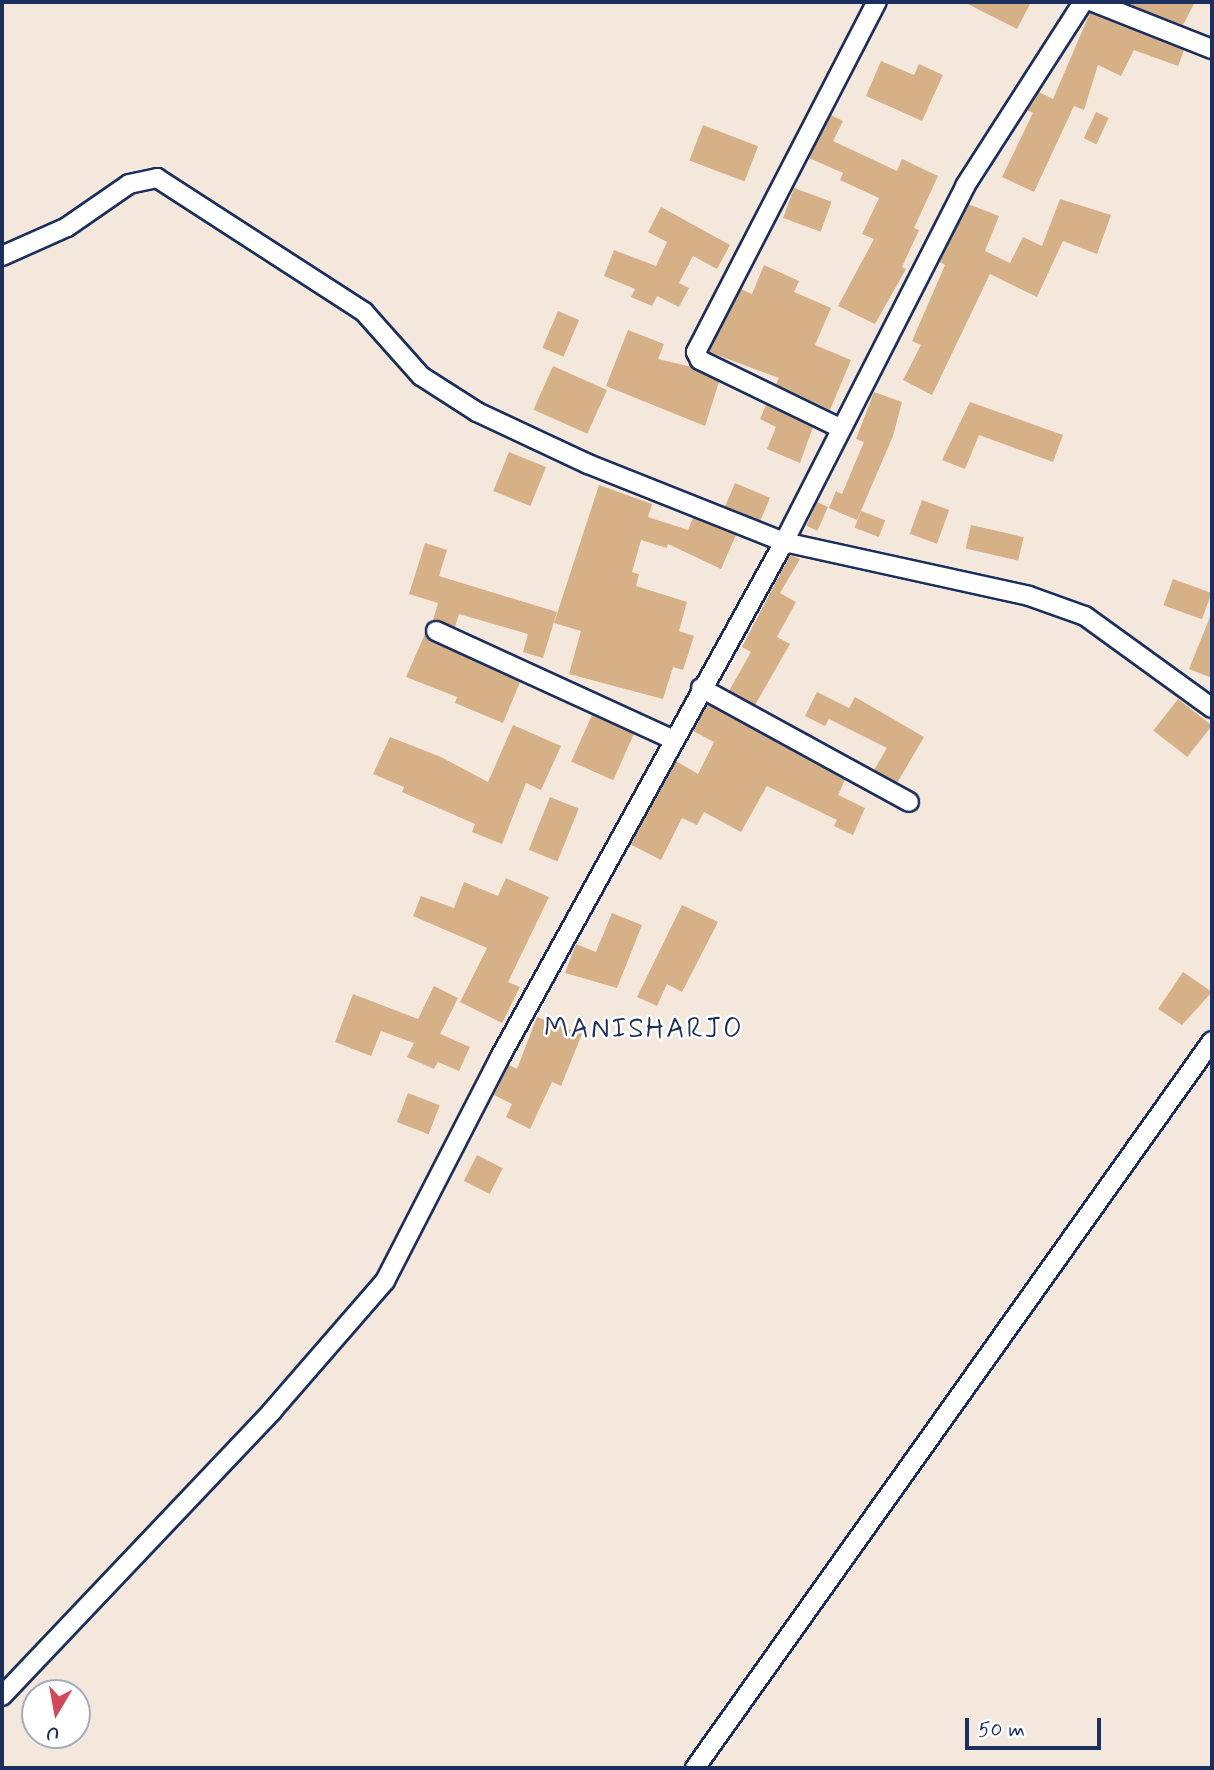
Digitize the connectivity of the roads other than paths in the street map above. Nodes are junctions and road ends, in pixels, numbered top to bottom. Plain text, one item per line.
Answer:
1 (877, 2) edge
2 (1083, 2) edge
3 (1093, 2) edge
4 (1212, 49) edge
5 (2, 256) edge
6 (840, 428) junction
7 (785, 542) junction
8 (436, 631) dead end
9 (701, 688) junction
10 (1212, 708) edge
11 (674, 740) junction
12 (909, 802) dead end
13 (1212, 1041) edge
14 (2, 1696) edge
15 (695, 1768) edge

1 - 6 street
2 - 6 street
3 - 4 street
5 - 7 street
6 - 7 street
7 - 9 street
7 - 10 street
8 - 11 street
9 - 11 street
9 - 12 street
11 - 14 street
13 - 15 street

